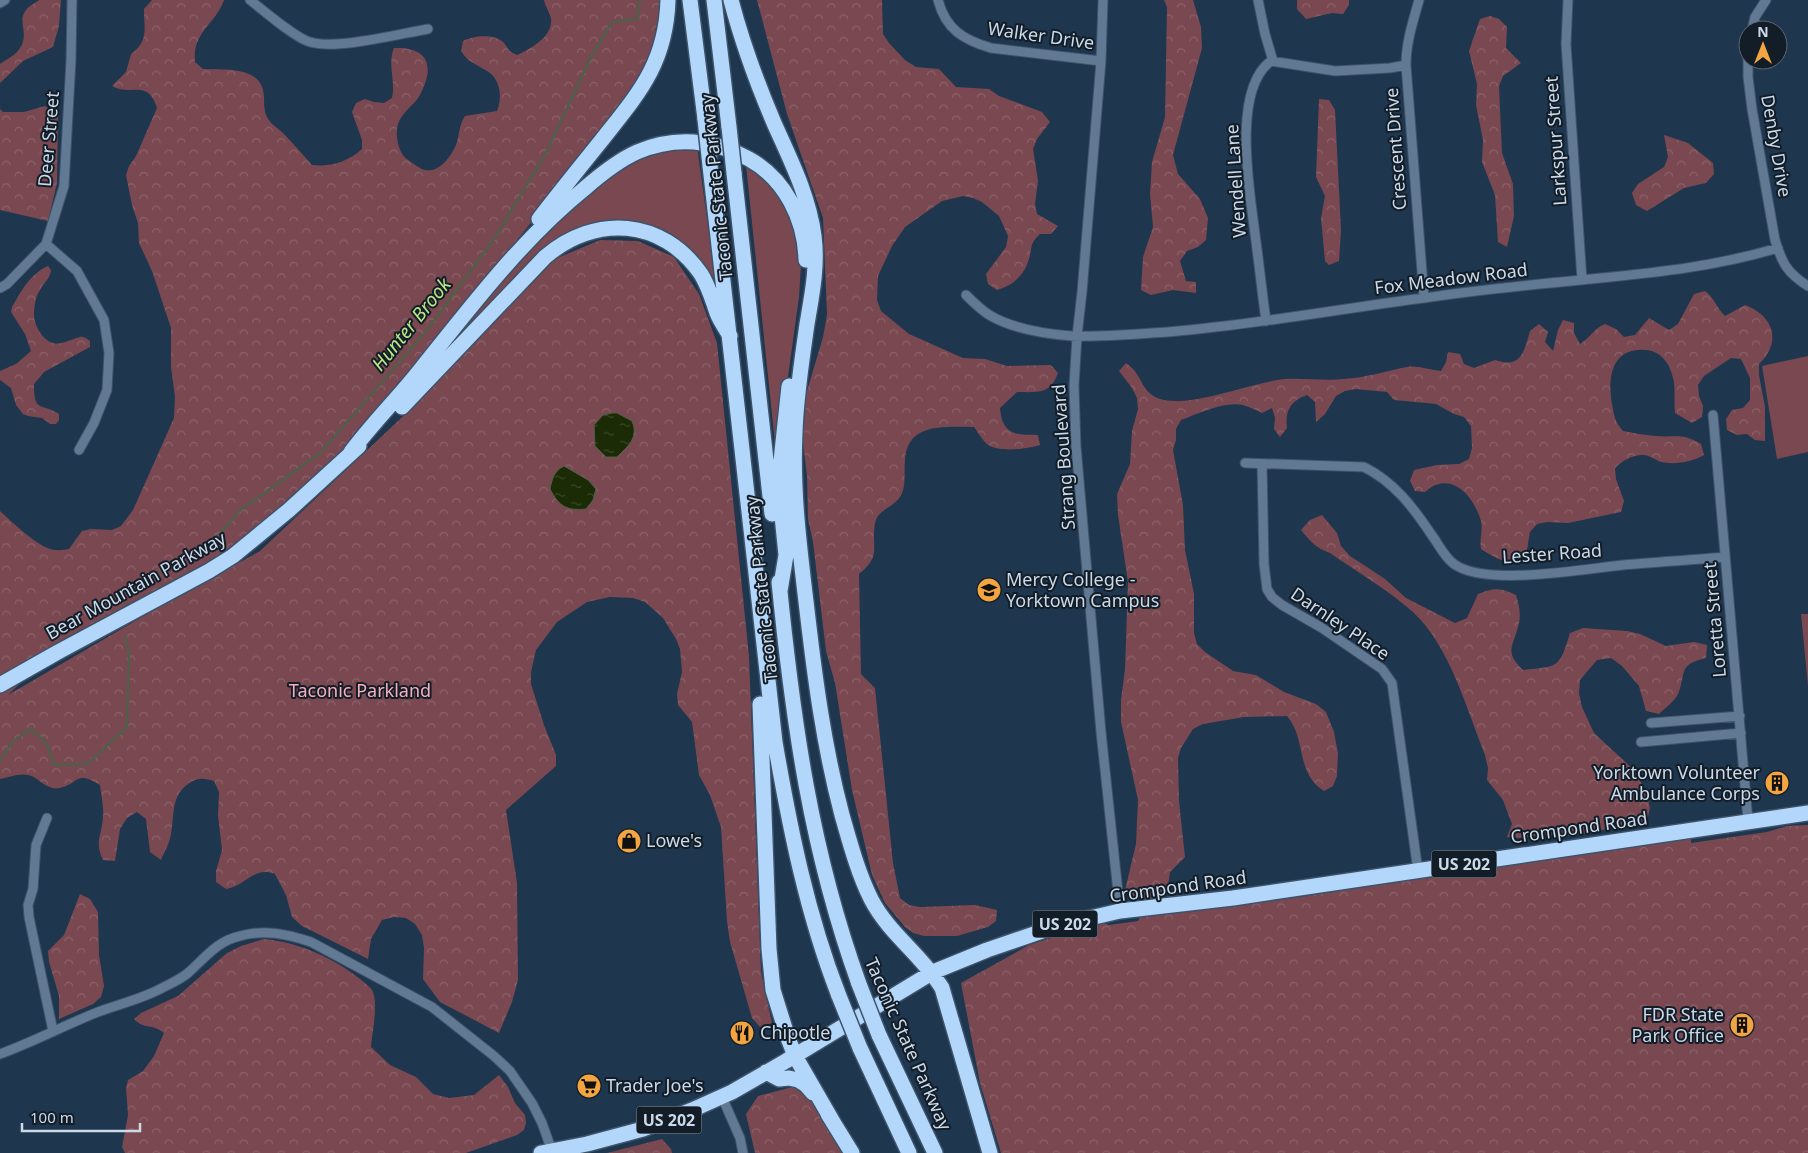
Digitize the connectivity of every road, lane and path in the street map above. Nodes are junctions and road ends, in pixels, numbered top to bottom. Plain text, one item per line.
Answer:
1 (5, 0) edge
2 (72, 0) edge
3 (250, 0) edge
4 (668, 0) edge
5 (690, 0) edge
6 (714, 0) edge
7 (731, 0) edge
8 (938, 0) edge
9 (1102, 0) edge
10 (1258, 0) edge
11 (1419, 0) edge
12 (1568, 0) edge
13 (1766, 0) edge
14 (0, 3) edge
15 (1754, 20) edge
16 (428, 29) dead end
17 (1274, 61) junction
18 (1101, 62) junction
19 (1406, 65) junction
20 (1748, 70) edge
21 (46, 244) junction
22 (1778, 248) junction
23 (1582, 280) junction
24 (1808, 286) edge
25 (0, 288) edge
26 (966, 295) dead end
27 (1424, 298) junction
28 (471, 307) junction
29 (1266, 321) junction
30 (730, 336) junction
31 (1077, 336) junction
32 (1713, 415) dead end
33 (79, 450) dead end
34 (352, 452) junction
35 (1246, 463) dead end
36 (1262, 464) junction
37 (1725, 557) junction
38 (780, 591) junction
39 (762, 626) junction
40 (0, 685) edge
41 (1740, 716) junction
42 (1651, 723) dead end
43 (1741, 733) junction
44 (1641, 742) dead end
45 (1808, 813) edge
46 (46, 818) dead end
47 (1748, 822) junction
48 (1418, 871) junction
49 (1120, 912) junction
50 (933, 972) junction
51 (53, 1031) junction
52 (0, 1054) edge
53 (795, 1056) junction
54 (766, 1072) junction
55 (722, 1096) junction
56 (833, 1122) junction
57 (546, 1152) edge
58 (743, 1153) edge
59 (852, 1153) edge
60 (909, 1153) edge
61 (935, 1153) edge
62 (990, 1153) edge

1 - 14 street
2 - 21 street, Deer Street
3 - 16 street
4 - 28 highway
5 - 30 highway, Taconic State Parkway, bridge
6 - 38 highway, Taconic State Parkway, bridge
7 - 50 highway
8 - 18 street, Walker Drive
9 - 18 street, Strang Boulevard
10 - 17 street
11 - 19 street, Crescent Drive
12 - 23 street, Larkspur Street
13 - 15 street
17 - 19 street
17 - 29 street, Wendell Lane
18 - 31 street, Strang Boulevard
19 - 27 street, Crescent Drive
20 - 22 street, Denby Drive
21 - 25 street, Deer Street
21 - 33 street
22 - 23 street, Fox Meadow Road
22 - 24 street
23 - 27 street, Fox Meadow Road
26 - 31 street, Fox Meadow Road
27 - 29 street, Fox Meadow Road
28 - 34 highway
28 - 38 highway
29 - 31 street, Fox Meadow Road
30 - 34 highway
30 - 39 highway, Taconic State Parkway
31 - 49 street, Strang Boulevard
32 - 37 street, Loretta Street
34 - 40 highway, Bear Mountain Parkway
35 - 36 street, Lester Road
36 - 37 street, Lester Road
36 - 48 street, Darnley Place
37 - 41 street, Loretta Street
38 - 61 highway, Taconic State Parkway, bridge
39 - 53 highway
39 - 60 highway, Taconic State Parkway, bridge
41 - 42 street
41 - 43 street, Loretta Street
43 - 44 street
43 - 47 street, Loretta Street
45 - 47 highway, Crompond Road / US 202
46 - 51 street
47 - 48 highway, Crompond Road / US 202
48 - 49 highway, Crompond Road / US 202
49 - 50 highway, Crompond Road / US 202
50 - 53 highway, Crompond Road / US 202
50 - 62 highway
51 - 52 street
51 - 57 street
53 - 54 highway, Crompond Road / US 202
53 - 56 highway
54 - 55 highway, Crompond Road / US 202
54 - 56 highway
55 - 57 highway, Crompond Road / US 202
55 - 58 street
56 - 59 highway

